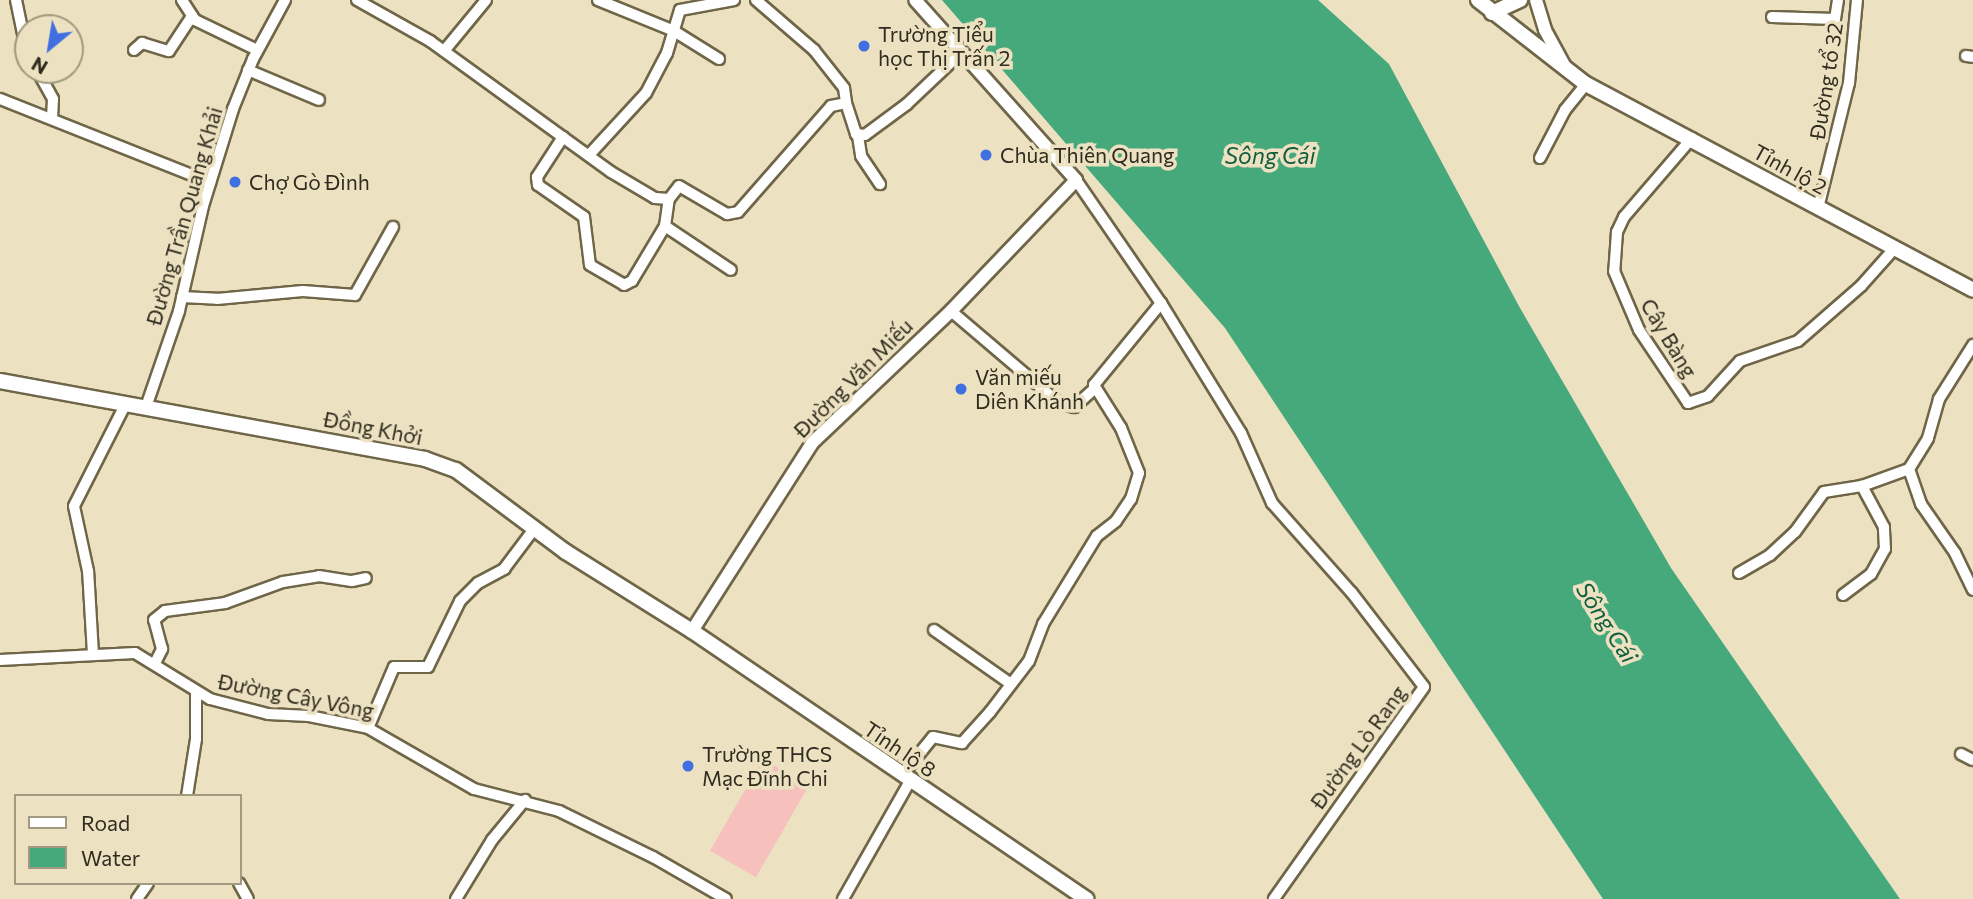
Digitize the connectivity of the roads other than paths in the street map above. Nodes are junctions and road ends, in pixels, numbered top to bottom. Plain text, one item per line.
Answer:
1 (183, 0) edge
2 (285, 0) edge
3 (357, 0) edge
4 (472, 0) edge
5 (485, 0) edge
6 (598, 0) edge
7 (734, 0) edge
8 (756, 0) edge
9 (915, 0) edge
10 (1478, 0) edge
11 (1520, 0) edge
12 (1536, 0) edge
13 (1838, 0) edge
14 (1857, 0) edge
15 (477, 11) junction
16 (1492, 13) junction
17 (192, 16) junction
18 (1772, 17) dead end
19 (674, 31) junction
20 (134, 50) dead end
21 (257, 50) junction
22 (444, 51) junction
23 (961, 53) junction
24 (719, 59) dead end
25 (248, 70) junction
26 (1568, 72) junction
27 (45, 84) edge
28 (1586, 84) junction
29 (0, 99) edge
30 (319, 100) dead end
31 (846, 103) junction
32 (52, 117) junction
33 (858, 136) junction
34 (564, 137) junction
35 (1692, 138) junction
36 (589, 155) junction
37 (1540, 158) dead end
38 (1076, 180) junction
39 (210, 182) junction
40 (880, 184) dead end
41 (669, 199) junction
42 (1818, 208) junction
43 (665, 226) junction
44 (393, 227) dead end
45 (1894, 249) junction
46 (731, 270) dead end
47 (1971, 287) edge
48 (182, 297) junction
49 (1161, 303) junction
50 (951, 312) junction
51 (1973, 345) edge
52 (0, 381) edge
53 (1094, 388) junction
54 (125, 405) junction
55 (146, 407) junction
56 (1909, 469) junction
57 (1862, 486) junction
58 (534, 529) junction
59 (1739, 573) dead end
60 (366, 578) dead end
61 (1973, 590) edge
62 (1843, 594) dead end
63 (692, 631) junction
64 (934, 631) dead end
65 (93, 653) junction
66 (0, 660) edge
67 (155, 663) junction
68 (1011, 684) junction
69 (196, 694) junction
70 (368, 728) junction
71 (1961, 754) dead end
72 (1973, 760) edge
73 (906, 778) junction
74 (187, 794) edge
75 (525, 800) junction
76 (456, 899) edge
77 (726, 899) edge
78 (843, 899) edge
79 (1087, 899) edge
80 (1274, 899) edge

1 - 17 street
2 - 21 street, Đường Trần Quang Khải
3 - 22 street
4 - 15 street
5 - 15 street
6 - 19 street
7 - 19 street
8 - 31 street
9 - 23 street
10 - 16 main road, Tỉnh lộ 2
11 - 16 main road
12 - 26 street
13 - 18 street
14 - 42 street, Đường tổ 32
15 - 22 street
16 - 26 main road, Tỉnh lộ 2
17 - 20 street
17 - 21 street
19 - 24 street
19 - 36 street
21 - 25 street, Đường Trần Quang Khải
22 - 34 street
23 - 33 street
23 - 38 street
25 - 30 street
25 - 39 street, Đường Trần Quang Khải
26 - 28 main road, Tỉnh lộ 2
27 - 32 street
28 - 35 main road, Tỉnh lộ 2
28 - 37 street
29 - 32 street
31 - 33 street
31 - 41 street
32 - 39 street
33 - 40 street
34 - 36 street
34 - 43 street
35 - 42 main road, Tỉnh lộ 2
35 - 45 street, Cây Bàng
36 - 41 street
38 - 49 street
38 - 50 street, Đường Văn Miếu
39 - 48 street, Đường Trần Quang Khải
41 - 43 street
42 - 45 main road, Tỉnh lộ 2
43 - 46 street
44 - 48 street
45 - 47 main road, Tỉnh lộ 2
48 - 55 street, Đường Trần Quang Khải
49 - 53 street
49 - 80 street, Đường Lò Rang
50 - 53 street
50 - 63 street, Đường Văn Miếu
51 - 56 street
52 - 54 main road, Đồng Khởi
53 - 68 street
54 - 55 main road, Đồng Khởi
54 - 65 street
55 - 58 main road, Đồng Khởi
56 - 57 street
56 - 61 street
57 - 59 street
57 - 62 street
58 - 63 main road, Đồng Khởi
58 - 70 street
60 - 67 street
63 - 73 main road, Tỉnh lộ 8
64 - 68 street
65 - 66 street, Đường Cây Vông
65 - 67 street, Đường Cây Vông
67 - 69 street, Đường Cây Vông
68 - 73 street
69 - 70 street, Đường Cây Vông
69 - 74 street
70 - 75 street, Đường Cây Vông
71 - 72 street
73 - 78 street
73 - 79 main road, Tỉnh lộ 8
75 - 76 street
75 - 77 street, Đường Cây Vông

